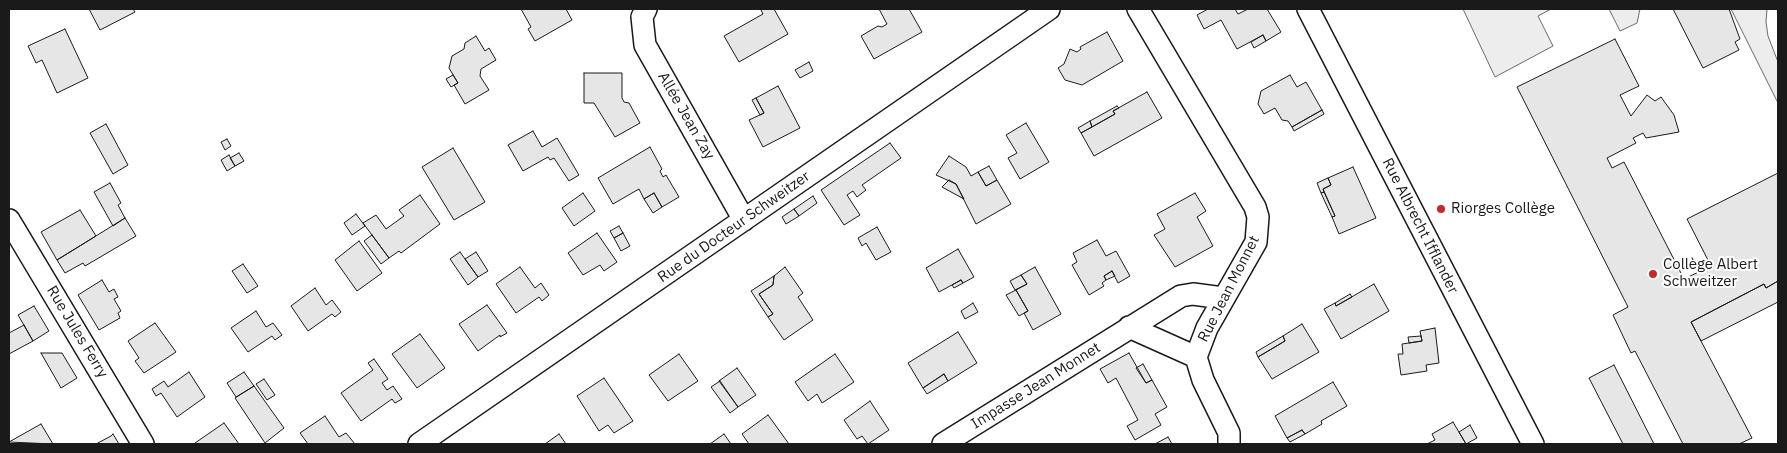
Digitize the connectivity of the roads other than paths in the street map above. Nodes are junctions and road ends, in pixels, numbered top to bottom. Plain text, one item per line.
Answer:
1 (646, 9) edge
2 (1049, 9) edge
3 (1138, 9) edge
4 (1308, 9) edge
5 (9, 220) edge
6 (744, 220) junction
7 (1223, 298) junction
8 (1130, 327) junction
9 (1196, 357) junction
10 (143, 444) edge
11 (419, 444) edge
12 (943, 444) edge
13 (1229, 444) edge
14 (1533, 444) edge

1 - 6 street, Allée Jean Zay
2 - 6 street, Rue du Docteur Schweitzer
3 - 7 street, Rue Jean Monnet
4 - 14 street, Rue Albrecht Ifflander
5 - 10 street, Rue Jules Ferry
6 - 11 street, Rue du Docteur Schweitzer
7 - 8 street, Impasse Jean Monnet
7 - 9 street, Rue Jean Monnet
8 - 9 street
8 - 12 street, Impasse Jean Monnet
9 - 13 street, Rue Jean Monnet

